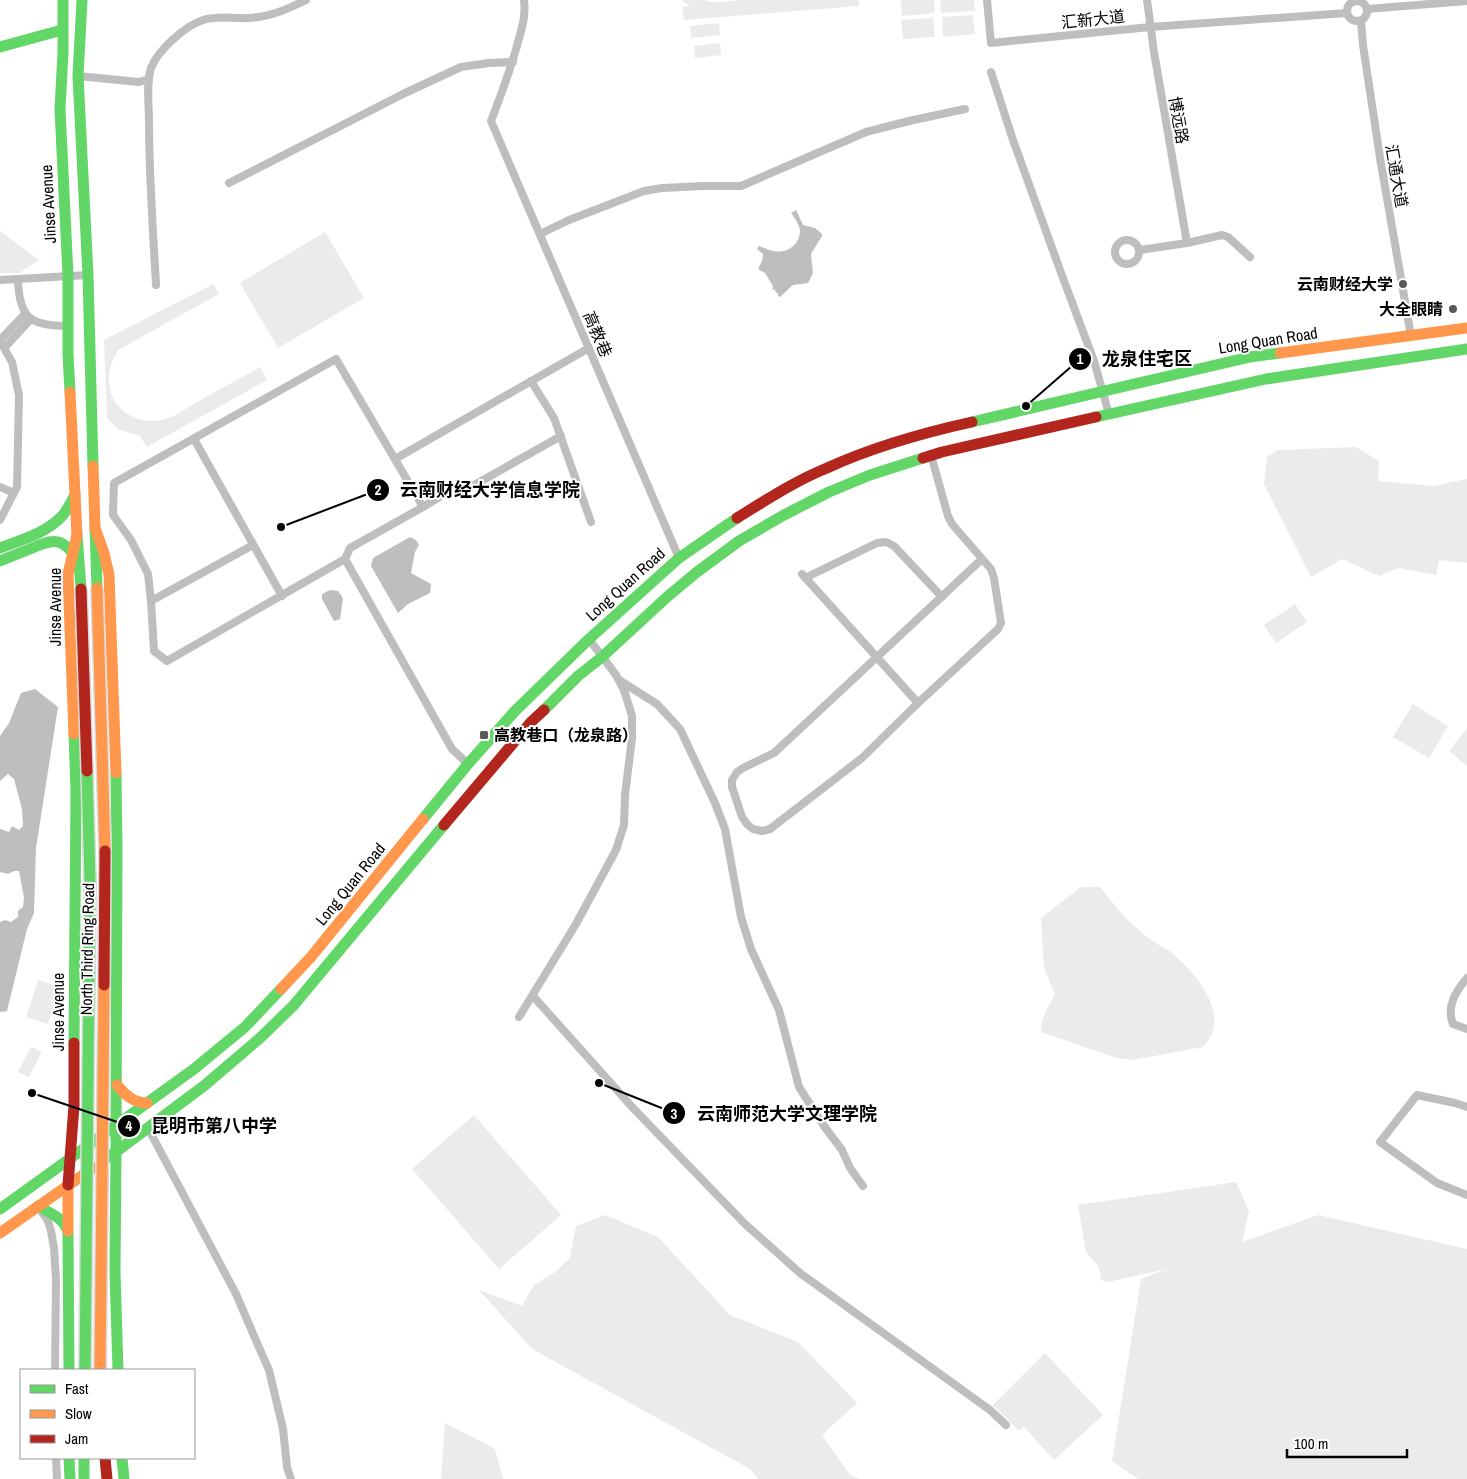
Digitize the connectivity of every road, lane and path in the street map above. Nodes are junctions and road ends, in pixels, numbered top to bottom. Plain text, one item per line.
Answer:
1 (63, 0) edge
2 (82, 0) edge
3 (306, 0) edge
4 (524, 0) edge
5 (987, 0) edge
6 (1147, 0) edge
7 (1357, 0) edge
8 (1467, 1) edge
9 (1367, 9) junction
10 (1347, 13) junction
11 (1361, 21) junction
12 (1150, 27) junction
13 (62, 30) junction
14 (0, 47) edge
15 (512, 62) junction
16 (991, 72) dead end
17 (78, 76) junction
18 (149, 79) junction
19 (965, 110) dead end
20 (228, 183) dead end
21 (540, 234) junction
22 (1187, 243) junction
23 (1140, 250) dead end
24 (1250, 258) dead end
25 (88, 275) junction
26 (68, 276) junction
27 (0, 280) edge
28 (18, 280) junction
29 (156, 285) dead end
30 (28, 316) junction
31 (68, 326) junction
32 (1467, 328) edge
33 (1412, 336) junction
34 (2, 342) edge
35 (588, 348) junction
36 (1467, 349) edge
37 (532, 381) junction
38 (1103, 391) junction
39 (1109, 414) junction
40 (561, 436) junction
41 (194, 439) junction
42 (931, 455) junction
43 (395, 459) junction
44 (0, 487) edge
45 (14, 493) junction
46 (75, 495) junction
47 (423, 507) junction
48 (0, 520) edge
49 (591, 522) dead end
50 (95, 528) junction
51 (77, 535) junction
52 (252, 544) junction
53 (0, 548) edge
54 (72, 552) junction
55 (679, 558) junction
56 (345, 559) junction
57 (982, 559) junction
58 (0, 561) edge
59 (80, 567) junction
60 (282, 596) junction
61 (942, 597) junction
62 (151, 601) junction
63 (589, 639) junction
64 (602, 657) junction
65 (877, 657) junction
66 (619, 680) junction
67 (918, 703) junction
68 (468, 764) junction
69 (1467, 978) edge
70 (533, 996) junction
71 (519, 1017) dead end
72 (1467, 1030) edge
73 (75, 1042) junction
74 (116, 1042) junction
75 (117, 1085) junction
76 (148, 1103) junction
77 (1467, 1107) edge
78 (117, 1126) junction
79 (148, 1128) junction
80 (116, 1151) junction
81 (70, 1160) junction
82 (68, 1185) junction
83 (863, 1186) dead end
84 (1467, 1195) edge
85 (38, 1206) junction
86 (0, 1209) edge
87 (68, 1232) junction
88 (0, 1233) edge
89 (55, 1369) edge
90 (69, 1369) edge
91 (85, 1369) edge
92 (100, 1369) edge
93 (118, 1369) edge
94 (1006, 1425) dead end
95 (56, 1459) edge
96 (69, 1459) edge
97 (84, 1459) edge
98 (105, 1459) edge
99 (122, 1459) edge
100 (57, 1479) edge
101 (70, 1479) edge
102 (84, 1479) edge
103 (107, 1479) edge
104 (124, 1479) edge
105 (291, 1479) edge

1 - 13 main road, Jinse Avenue
2 - 17 main road
3 - 18 street
4 - 15 street
5 - 12 street, 汇新大道
6 - 12 street, 博远路
7 - 9 street
7 - 10 street
8 - 9 street
9 - 11 street
10 - 11 street
10 - 12 street, 汇新大道
11 - 33 street, 汇通大道
12 - 22 street, 博远路
13 - 14 main road
13 - 26 main road, Jinse Avenue
15 - 20 street
15 - 21 street, 高教巷
16 - 38 street
17 - 18 street
17 - 25 main road
18 - 29 street
19 - 21 street
21 - 35 street, 高教巷
22 - 23 street
22 - 24 street
25 - 26 street
25 - 50 main road
26 - 28 street
26 - 31 main road, Jinse Avenue
27 - 28 street
28 - 30 street
30 - 31 street
30 - 34 street
31 - 46 main road, Jinse Avenue
32 - 33 main road, Long Quan Road
33 - 38 main road, Long Quan Road
34 - 45 street
35 - 37 street
35 - 55 street, 高教巷
36 - 39 main road, Long Quan Road
37 - 40 street
37 - 43 street
38 - 39 street
38 - 55 main road, Long Quan Road
39 - 42 main road, Long Quan Road
40 - 47 street
40 - 49 street
41 - 43 street
41 - 52 street
41 - 62 street
42 - 57 street
42 - 64 main road, Long Quan Road
43 - 47 street
44 - 45 street
45 - 48 street
46 - 51 main road, Jinse Avenue
46 - 53 main road
47 - 56 street
50 - 74 main road
50 - 92 main road, North Third Ring Road, bridge
51 - 54 main road, Jinse Avenue
51 - 59 main road, North Third Ring Road
52 - 60 street
52 - 62 street
54 - 58 main road
54 - 59 main road
54 - 73 main road, Jinse Avenue
55 - 63 main road, Long Quan Road
56 - 60 street
56 - 68 street
57 - 61 street
57 - 67 street
59 - 91 main road, North Third Ring Road, bridge
60 - 62 street
61 - 65 street
61 - 65 street
63 - 64 street
63 - 68 main road, Long Quan Road
64 - 66 street
64 - 79 main road, Long Quan Road
65 - 67 street
65 - 67 street
66 - 70 street
66 - 83 street
68 - 76 main road, Long Quan Road
69 - 72 street
70 - 71 street
70 - 94 street
73 - 74 main road
73 - 81 main road, Jinse Avenue
74 - 75 main road
75 - 76 main road
75 - 78 main road
76 - 78 main road, Long Quan Road
77 - 84 street
78 - 80 main road
78 - 81 main road, Long Quan Road
79 - 80 main road, Long Quan Road
79 - 105 street
80 - 82 main road, Long Quan Road
80 - 93 main road
81 - 82 main road, Jinse Avenue
81 - 86 main road, Long Quan Road
82 - 85 main road, Long Quan Road
82 - 87 main road, Jinse Avenue
85 - 87 main road
85 - 88 main road, Long Quan Road
85 - 89 street
87 - 90 main road, Jinse Avenue
95 - 100 street
96 - 101 main road
97 - 102 main road
98 - 103 main road
99 - 104 main road

